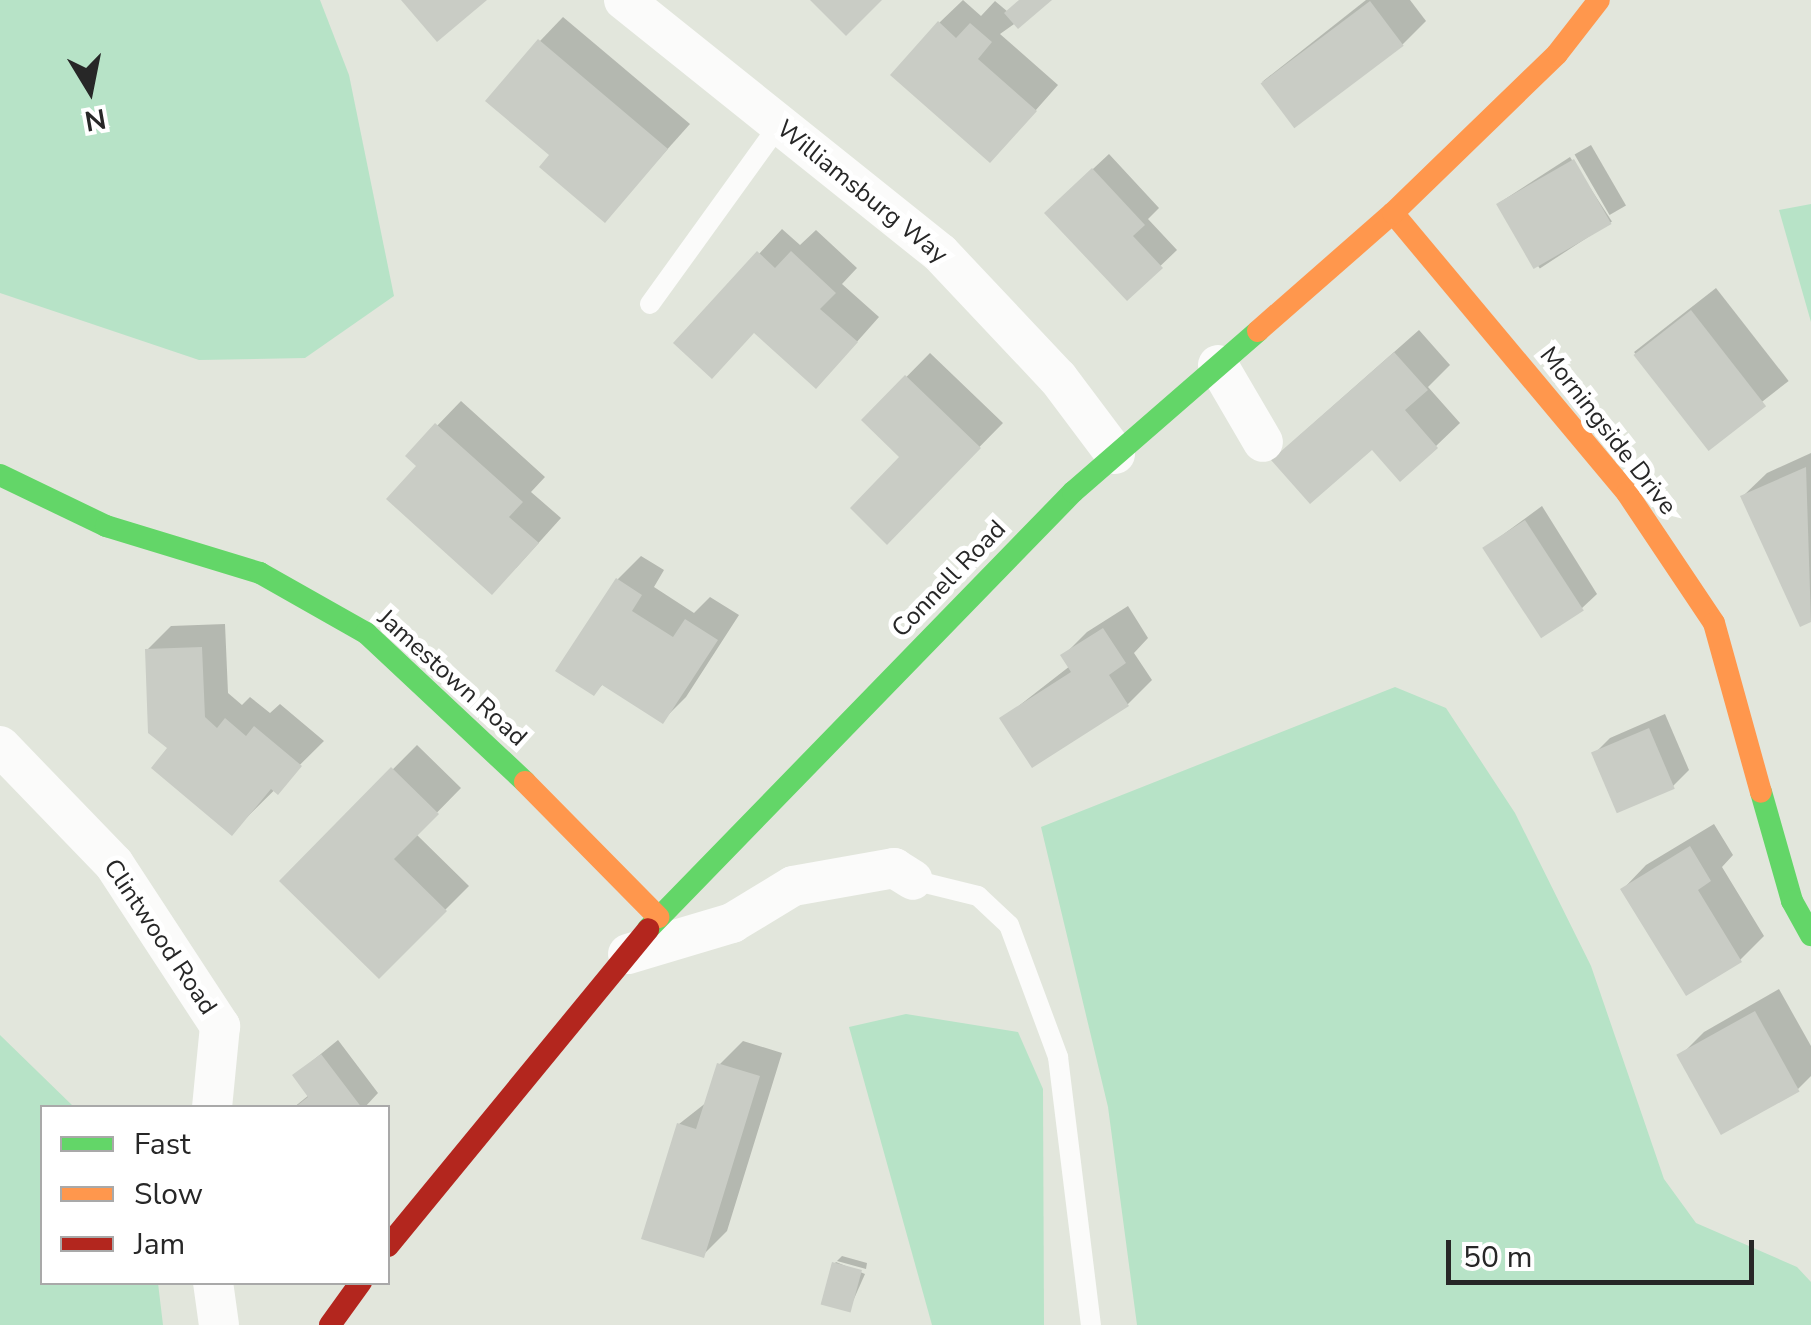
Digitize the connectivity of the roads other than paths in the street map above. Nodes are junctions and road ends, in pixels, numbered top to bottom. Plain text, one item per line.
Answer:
1 (624, 0) edge
2 (1600, 0) edge
3 (780, 124) junction
4 (1394, 212) junction
5 (650, 304) dead end
6 (1218, 365) junction
7 (1263, 442) dead end
8 (1115, 454) junction
9 (0, 475) edge
10 (0, 746) edge
11 (913, 880) joint
12 (658, 917) junction
13 (1811, 935) edge
14 (628, 954) junction
15 (212, 1105) edge
16 (390, 1244) edge
17 (213, 1285) edge
18 (359, 1285) edge
19 (218, 1325) edge
20 (330, 1325) edge
21 (1092, 1325) edge

1 - 3 street, Williamsburg Way
2 - 4 main road, Connell Road
3 - 5 lane
3 - 8 street, Williamsburg Way
4 - 6 main road, Connell Road
4 - 13 main road, Morningside Drive
6 - 7 street
6 - 8 main road, Connell Road
8 - 12 main road, Connell Road
9 - 12 main road, Jamestown Road
10 - 15 street, Clintwood Road
11 - 14 street
11 - 21 lane
12 - 14 main road, Connell Road
14 - 16 main road, Connell Road
17 - 19 street
18 - 20 main road

